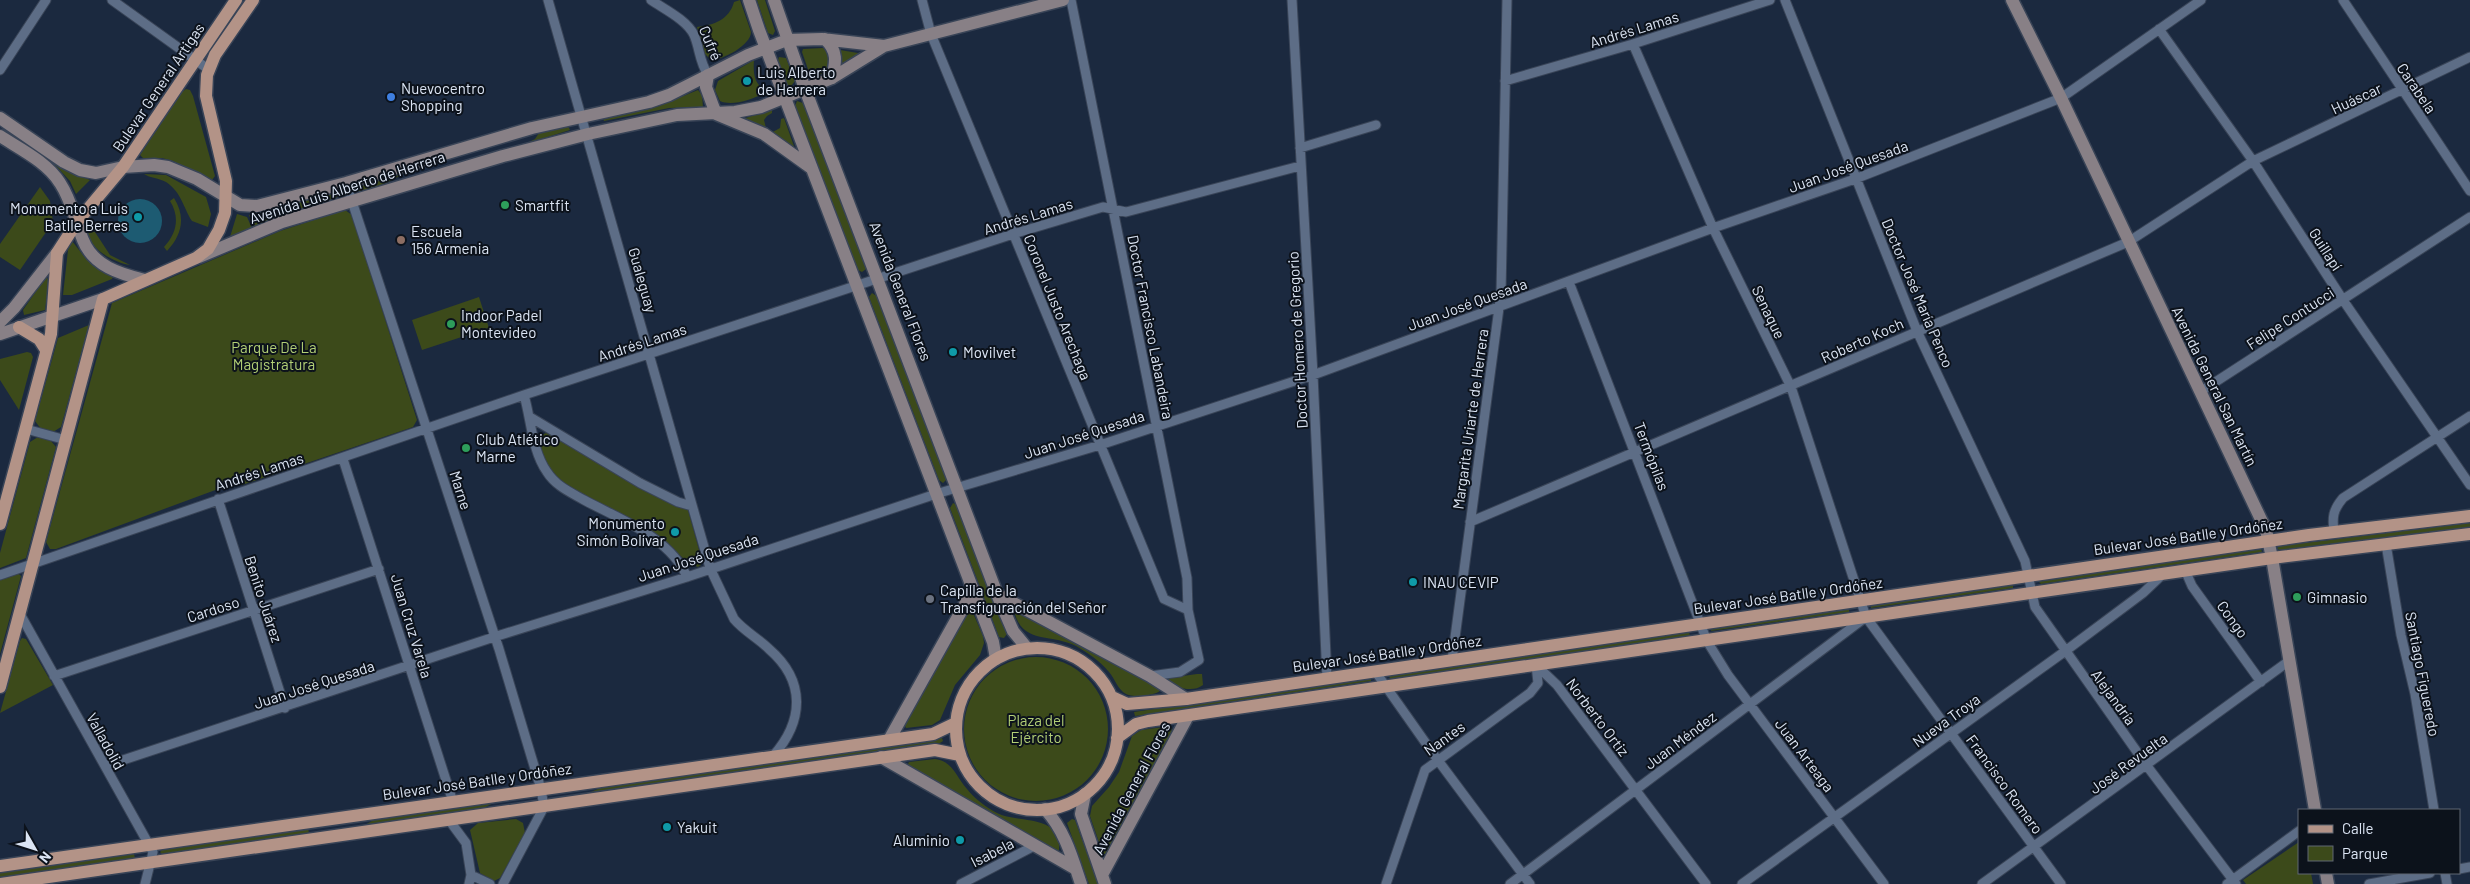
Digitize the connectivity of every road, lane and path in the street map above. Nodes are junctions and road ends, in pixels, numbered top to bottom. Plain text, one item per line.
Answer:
1 (46, 0) edge
2 (112, 0) edge
3 (236, 0) edge
4 (252, 0) edge
5 (548, 0) edge
6 (652, 0) edge
7 (749, 0) edge
8 (774, 0) edge
9 (922, 0) edge
10 (1063, 0) edge
11 (1070, 0) edge
12 (1292, 0) edge
13 (1507, 0) edge
14 (1770, 0) edge
15 (1785, 0) edge
16 (2012, 0) edge
17 (2201, 0) edge
18 (2343, 0) edge
19 (1035, 4) edge
20 (2159, 29) junction
21 (931, 34) junction
22 (825, 39) junction
23 (787, 40) junction
24 (1633, 44) junction
25 (884, 46) junction
26 (765, 48) junction
27 (2470, 57) edge
28 (196, 60) junction
29 (208, 69) junction
30 (0, 70) edge
31 (708, 75) junction
32 (832, 78) junction
33 (1505, 81) junction
34 (805, 89) junction
35 (2402, 91) junction
36 (784, 97) junction
37 (2061, 98) junction
38 (716, 114) junction
39 (582, 116) junction
40 (0, 118) edge
41 (1376, 125) dead end
42 (588, 134) junction
43 (0, 136) edge
44 (1300, 148) junction
45 (2252, 162) junction
46 (1300, 166) junction
47 (123, 167) junction
48 (812, 168) junction
49 (1855, 179) junction
50 (346, 183) junction
51 (2470, 191) edge
52 (226, 197) junction
53 (351, 200) junction
54 (1114, 210) junction
55 (2470, 218) edge
56 (78, 222) junction
57 (1713, 228) junction
58 (1013, 234) junction
59 (2128, 242) junction
60 (57, 253) junction
61 (196, 258) junction
62 (878, 278) junction
63 (145, 280) junction
64 (1570, 282) junction
65 (857, 285) junction
66 (103, 299) junction
67 (2343, 300) junction
68 (1500, 307) junction
69 (53, 316) junction
70 (0, 322) edge
71 (19, 328) junction
72 (1917, 331) junction
73 (0, 334) edge
74 (46, 350) junction
75 (650, 354) junction
76 (1314, 374) junction
77 (1791, 387) junction
78 (2200, 392) junction
79 (524, 395) junction
80 (2470, 416) edge
81 (530, 417) junction
82 (1157, 426) junction
83 (26, 429) junction
84 (427, 429) junction
85 (2438, 437) junction
86 (66, 440) junction
87 (1100, 445) junction
88 (1636, 452) junction
89 (343, 459) junction
90 (2470, 485) edge
91 (959, 488) junction
92 (936, 494) junction
93 (218, 499) junction
94 (692, 506) junction
95 (2470, 516) edge
96 (1470, 522) junction
97 (0, 524) edge
98 (2334, 532) junction
99 (2470, 534) edge
100 (2268, 541) junction
101 (2386, 544) junction
102 (2272, 558) junction
103 (33, 563) junction
104 (710, 568) junction
105 (380, 569) junction
106 (2186, 570) junction
107 (2163, 574) junction
108 (0, 575) edge
109 (687, 576) junction
110 (2028, 576) junction
111 (973, 590) junction
112 (2032, 593) junction
113 (997, 594) junction
114 (1859, 601) junction
115 (253, 610) junction
116 (1188, 610) junction
117 (20, 614) junction
118 (1866, 617) junction
119 (1700, 624) junction
120 (494, 637) junction
121 (1707, 640) junction
122 (1027, 648) junction
123 (2064, 652) junction
124 (996, 659) junction
125 (1452, 660) junction
126 (2289, 662) junction
127 (1536, 665) junction
128 (410, 666) junction
129 (1376, 671) junction
130 (54, 676) junction
131 (1150, 676) junction
132 (1327, 678) junction
133 (2261, 682) junction
134 (0, 687) edge
135 (1386, 687) junction
136 (1112, 697) junction
137 (1186, 699) junction
138 (1750, 704) junction
139 (285, 708) junction
140 (1188, 716) junction
141 (956, 723) junction
142 (1950, 733) junction
143 (1118, 738) junction
144 (889, 740) junction
145 (960, 755) junction
146 (773, 756) junction
147 (881, 758) junction
148 (1437, 759) junction
149 (105, 766) junction
150 (2147, 766) junction
151 (541, 789) junction
152 (1637, 790) junction
153 (1085, 794) junction
154 (453, 802) junction
155 (544, 807) junction
156 (1045, 809) junction
157 (2315, 809) edge
158 (2434, 809) edge
159 (1834, 817) junction
160 (449, 820) junction
161 (2298, 833) edge
162 (150, 845) junction
163 (1036, 845) junction
164 (2034, 847) junction
165 (148, 864) junction
166 (0, 866) edge
167 (1076, 869) junction
168 (2424, 874) edge
169 (1523, 875) junction
170 (470, 880) edge
171 (1103, 880) edge
172 (2232, 883) edge
173 (0, 884) edge
174 (145, 884) edge
175 (490, 884) edge
176 (503, 884) edge
177 (961, 884) edge
178 (1081, 884) edge
179 (1386, 884) edge
180 (1510, 884) edge
181 (1530, 884) edge
182 (1706, 884) edge
183 (1742, 884) edge
184 (1884, 884) edge
185 (1982, 884) edge
186 (2061, 884) edge
187 (2369, 884) edge

1 - 30 street
2 - 28 street
3 - 28 main road, Bulevar General Artigas
4 - 29 main road, Bulevar General Artigas
5 - 39 street, Gualeguay
6 - 31 street, Cufré
7 - 26 main road
8 - 23 main road, Avenida General Flores
9 - 21 street, Coronel Justo Arechaga
10 - 19 main road, Avenida Luis Alberto de Herrera
11 - 54 street, Doctor Francisco Labandeira
12 - 44 street, Doctor Homero de Gregorio
13 - 33 street, Margarita Uriarte de Herrera
14 - 24 street, Andrés Lamas
15 - 49 street, Doctor José María Penco
16 - 37 main road, Avenida General San Martín
17 - 20 street, Juan José Quesada
18 - 35 street, Carabela
19 - 21 main road, Avenida Luis Alberto de Herrera
20 - 37 street, Juan José Quesada
20 - 45 street, Guillapí
21 - 25 main road, Avenida Luis Alberto de Herrera
21 - 58 street, Coronel Justo Arechaga
22 - 23 main road, Avenida Luis Alberto de Herrera
22 - 25 main road, Avenida Luis Alberto de Herrera
22 - 32 main road
23 - 26 main road, Avenida Luis Alberto de Herrera
23 - 34 main road, Avenida General Flores
24 - 33 street, Andrés Lamas
24 - 57 street, Senaque
25 - 32 main road, Avenida Luis Alberto de Herrera
26 - 31 main road, Avenida Luis Alberto de Herrera
26 - 36 main road
27 - 35 street, Huáscar
28 - 29 street
28 - 47 main road, Bulevar General Artigas
29 - 52 main road
31 - 38 main road, Cufré
31 - 39 main road, Avenida Luis Alberto de Herrera
32 - 34 main road, Avenida Luis Alberto de Herrera
33 - 68 street, Margarita Uriarte de Herrera
34 - 36 main road, Avenida Luis Alberto de Herrera
34 - 62 main road, Avenida General Flores
35 - 45 street, Huáscar
35 - 51 street, Carabela
36 - 38 main road, Avenida Luis Alberto de Herrera
36 - 48 main road
37 - 49 street, Juan José Quesada
37 - 59 main road, Avenida General San Martín
38 - 42 main road, Avenida Luis Alberto de Herrera
38 - 48 main road, Avenida Luis Alberto de Herrera
39 - 42 street, Gualeguay
39 - 50 main road, Avenida Luis Alberto de Herrera
40 - 47 main road, Bulevar General Artigas
41 - 44 street
42 - 53 main road, Avenida Luis Alberto de Herrera
42 - 75 street, Gualeguay
43 - 56 main road
44 - 46 street, Doctor Homero de Gregorio
45 - 59 street, Roberto Koch
45 - 67 street, Guillapí
46 - 54 street, Andrés Lamas
46 - 76 street, Doctor Homero de Gregorio
47 - 52 main road
47 - 56 main road, Bulevar General Artigas
48 - 65 main road
49 - 57 street, Juan José Quesada
49 - 72 street, Doctor José María Penco
50 - 52 main road, Avenida Luis Alberto de Herrera
50 - 53 street, Marne
52 - 61 main road
53 - 61 main road, Avenida Luis Alberto de Herrera
53 - 84 street, Marne
54 - 58 street, Andrés Lamas
54 - 82 street, Doctor Francisco Labandeira
55 - 67 street, Felipe Contucci
56 - 60 main road
56 - 63 main road
57 - 64 street, Juan José Quesada
57 - 77 street, Senaque
58 - 62 street, Andrés Lamas
58 - 87 street, Coronel Justo Arechaga
59 - 72 street, Roberto Koch
59 - 78 main road, Avenida General San Martín
60 - 69 main road
60 - 70 main road
61 - 63 main road, Avenida Luis Alberto de Herrera
62 - 65 street, Andrés Lamas
62 - 91 main road, Avenida General Flores
63 - 66 main road, Avenida Luis Alberto de Herrera
64 - 68 street, Juan José Quesada
64 - 88 street, Termópilas
65 - 75 street, Andrés Lamas
65 - 92 main road
66 - 69 main road, Avenida Luis Alberto de Herrera
66 - 86 main road
67 - 78 street, Felipe Contucci
67 - 85 street, Guillapí
68 - 76 street, Juan José Quesada
68 - 96 street, Margarita Uriarte de Herrera
69 - 71 main road, Avenida Luis Alberto de Herrera
69 - 74 main road
71 - 73 main road, Avenida Luis Alberto de Herrera
71 - 74 main road
72 - 77 street, Roberto Koch
72 - 110 street, Doctor José María Penco
74 - 83 main road
75 - 79 street, Andrés Lamas
75 - 94 street, Gualeguay
76 - 82 street, Juan José Quesada
76 - 132 street, Doctor Homero de Gregorio
77 - 88 street, Roberto Koch
77 - 114 street, Senaque
78 - 100 main road, Avenida General San Martín
79 - 81 street
79 - 84 street, Andrés Lamas
80 - 85 street
81 - 94 street
81 - 109 street
82 - 87 street, Juan José Quesada
82 - 116 street, Doctor Francisco Labandeira
83 - 86 street
83 - 97 main road
84 - 89 street, Andrés Lamas
84 - 120 street, Marne
85 - 90 street, Guillapí
85 - 98 street
86 - 103 main road
87 - 91 street, Juan José Quesada
87 - 116 street, Coronel Justo Arechaga
88 - 96 street, Roberto Koch
88 - 119 street, Termópilas
89 - 93 street, Andrés Lamas
89 - 105 street, Juan Cruz Varela
91 - 92 street, Juan José Quesada
91 - 113 main road, Avenida General Flores
92 - 104 street, Juan José Quesada
92 - 111 main road
93 - 103 street, Andrés Lamas
93 - 115 street, Benito Juárez
94 - 104 street, Gualeguay
95 - 98 main road, Bulevar José Batlle y Ordóñez
96 - 125 street, Margarita Uriarte de Herrera
98 - 100 main road, Bulevar José Batlle y Ordóñez
99 - 101 main road
100 - 102 main road, Avenida General San Martín
100 - 110 main road, Bulevar José Batlle y Ordóñez
101 - 102 main road
101 - 158 street, Santiago Figueredo
102 - 106 main road
102 - 126 main road, Avenida General San Martín
103 - 108 street, Andrés Lamas
103 - 117 main road
104 - 109 street, Juan José Quesada
104 - 146 street, Gualeguay
105 - 115 street, Cardoso
105 - 128 street, Juan Cruz Varela
106 - 107 main road
106 - 133 street, Congo
107 - 112 main road
107 - 123 street, Nueva Troya
109 - 120 street, Juan José Quesada
110 - 112 street, Doctor José María Penco
110 - 114 main road, Bulevar José Batlle y Ordóñez
111 - 124 main road
111 - 144 main road
112 - 118 main road
112 - 123 street, Alejandría
113 - 122 main road, Avenida General Flores
113 - 131 main road
114 - 118 street, Francisco Romero
114 - 119 main road, Bulevar José Batlle y Ordóñez
115 - 130 street, Cardoso
115 - 139 street, Benito Juárez
116 - 131 street, Doctor Francisco Labandeira
117 - 130 street, Valladolid
117 - 134 main road
118 - 121 main road
118 - 138 street, Juan Méndez
118 - 142 street, Francisco Romero
119 - 121 street, Termópilas
119 - 125 main road, Bulevar José Batlle y Ordóñez
120 - 128 street, Juan José Quesada
120 - 151 street, Marne
121 - 127 main road
121 - 138 street, Juan Arteaga
122 - 124 main road
122 - 136 main road
123 - 142 street, Nueva Troya
123 - 150 street, Alejandría
124 - 141 main road
125 - 129 main road, Bulevar José Batlle y Ordóñez
126 - 133 street, José Revuelta
126 - 157 main road, Avenida General San Martín
127 - 135 main road
127 - 148 street, Nantes
127 - 152 street, Norberto Ortiz
128 - 139 street, Juan José Quesada
128 - 154 street, Juan Cruz Varela
129 - 132 main road, Bulevar José Batlle y Ordóñez
129 - 135 street
130 - 149 street, Valladolid
131 - 137 main road
132 - 137 main road, Bulevar José Batlle y Ordóñez
133 - 150 street, José Revuelta
135 - 140 main road
135 - 148 street
136 - 137 main road, Bulevar José Batlle y Ordóñez
136 - 143 main road
138 - 152 street, Juan Méndez
138 - 159 street, Juan Arteaga
139 - 149 street, Juan José Quesada
140 - 143 main road
140 - 171 main road, Avenida General Flores
141 - 144 main road, Bulevar José Batlle y Ordóñez
141 - 145 main road
142 - 159 street, Nueva Troya
142 - 164 street, Francisco Romero
143 - 153 main road
144 - 146 main road, Bulevar José Batlle y Ordóñez
145 - 147 main road
145 - 156 main road
146 - 151 main road, Bulevar José Batlle y Ordóñez
147 - 155 main road
147 - 163 main road
148 - 169 street
148 - 179 street, Nantes
149 - 162 street, Valladolid
150 - 164 street, José Revuelta
150 - 172 street, Alejandría
151 - 154 main road, Bulevar José Batlle y Ordóñez
151 - 155 street, Marne
152 - 169 street, Juan Méndez
152 - 182 street, Norberto Ortiz
153 - 156 main road
153 - 171 main road, Avenida General Flores
154 - 162 main road, Bulevar José Batlle y Ordóñez
155 - 160 main road
155 - 176 street
156 - 167 main road, Avenida General Flores
159 - 183 street, Nueva Troya
159 - 184 street, Juan Arteaga
160 - 165 main road
160 - 170 street
161 - 172 street
162 - 165 street
162 - 166 main road, Bulevar José Batlle y Ordóñez
163 - 167 main road
163 - 177 street, Isabela
164 - 185 street, José Revuelta
164 - 186 street, Francisco Romero
165 - 173 main road
165 - 174 street
167 - 178 main road, Avenida General Flores
168 - 187 street
169 - 180 street, Juan Méndez
169 - 181 street
170 - 175 street

